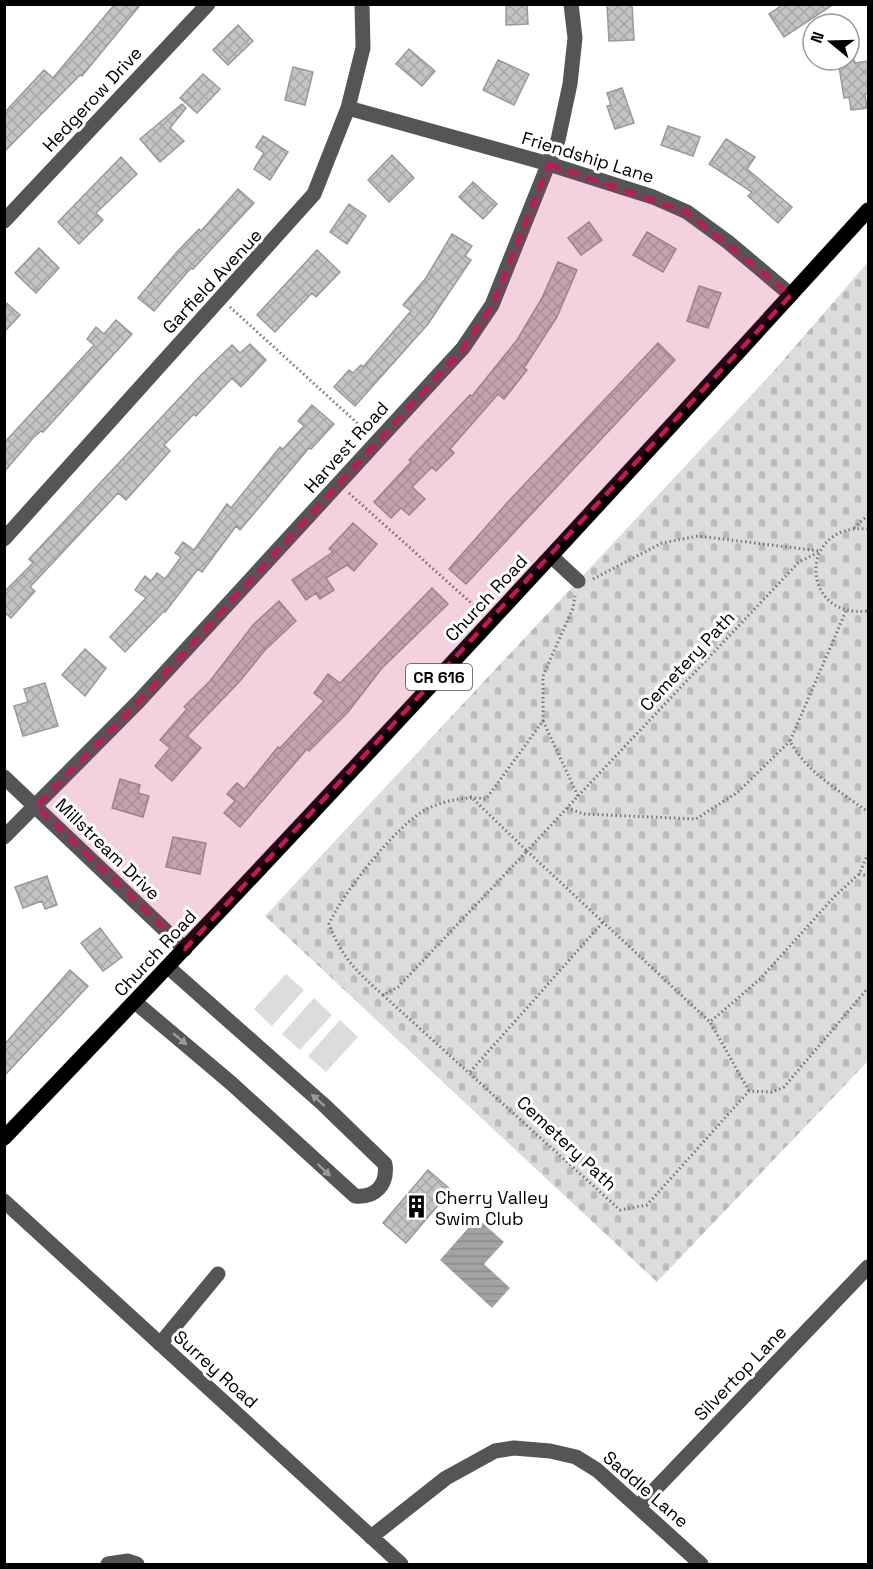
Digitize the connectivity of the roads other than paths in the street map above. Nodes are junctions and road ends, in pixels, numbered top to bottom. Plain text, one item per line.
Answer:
1 (208, 4) edge
2 (362, 4) edge
3 (571, 4) edge
4 (348, 108) junction
5 (549, 164) junction
6 (868, 210) edge
7 (4, 221) edge
8 (791, 295) junction
9 (4, 539) edge
10 (551, 556) junction
11 (578, 581) road end
12 (4, 777) edge
13 (36, 806) junction
14 (4, 837) edge
15 (185, 949) junction
16 (168, 967) junction
17 (135, 1002) junction
18 (4, 1138) edge
19 (4, 1201) edge
20 (868, 1268) edge
21 (219, 1274) dead end
22 (160, 1344) junction
23 (639, 1506) junction
24 (371, 1537) junction
25 (108, 1564) edge
26 (137, 1564) edge
27 (401, 1564) edge
28 (701, 1564) edge

1 - 7 street, Hedgerow Drive
2 - 4 street, Garfield Avenue
3 - 5 street, Harvest Road
4 - 5 street, Friendship Lane
4 - 9 street, Garfield Avenue
5 - 8 street, Friendship Lane
5 - 13 street, Harvest Road
6 - 8 main road, Church Road / CR 616
8 - 10 main road, Church Road / CR 616
10 - 11 street
10 - 15 main road, Church Road / CR 616
12 - 13 street, Millstream Drive
13 - 14 street, Harvest Road
13 - 15 street, Millstream Drive
15 - 16 main road, Church Road / CR 616
16 - 17 main road, Church Road / CR 616
17 -> 16 street
17 - 18 main road, Church Road / CR 616
19 - 22 street, Surrey Road
20 - 23 street, Silvertop Lane
21 - 22 street
22 - 24 street, Surrey Road
23 - 24 street, Saddle Lane
23 - 28 street, Saddle Lane
24 - 27 street, Surrey Road
25 - 26 street

